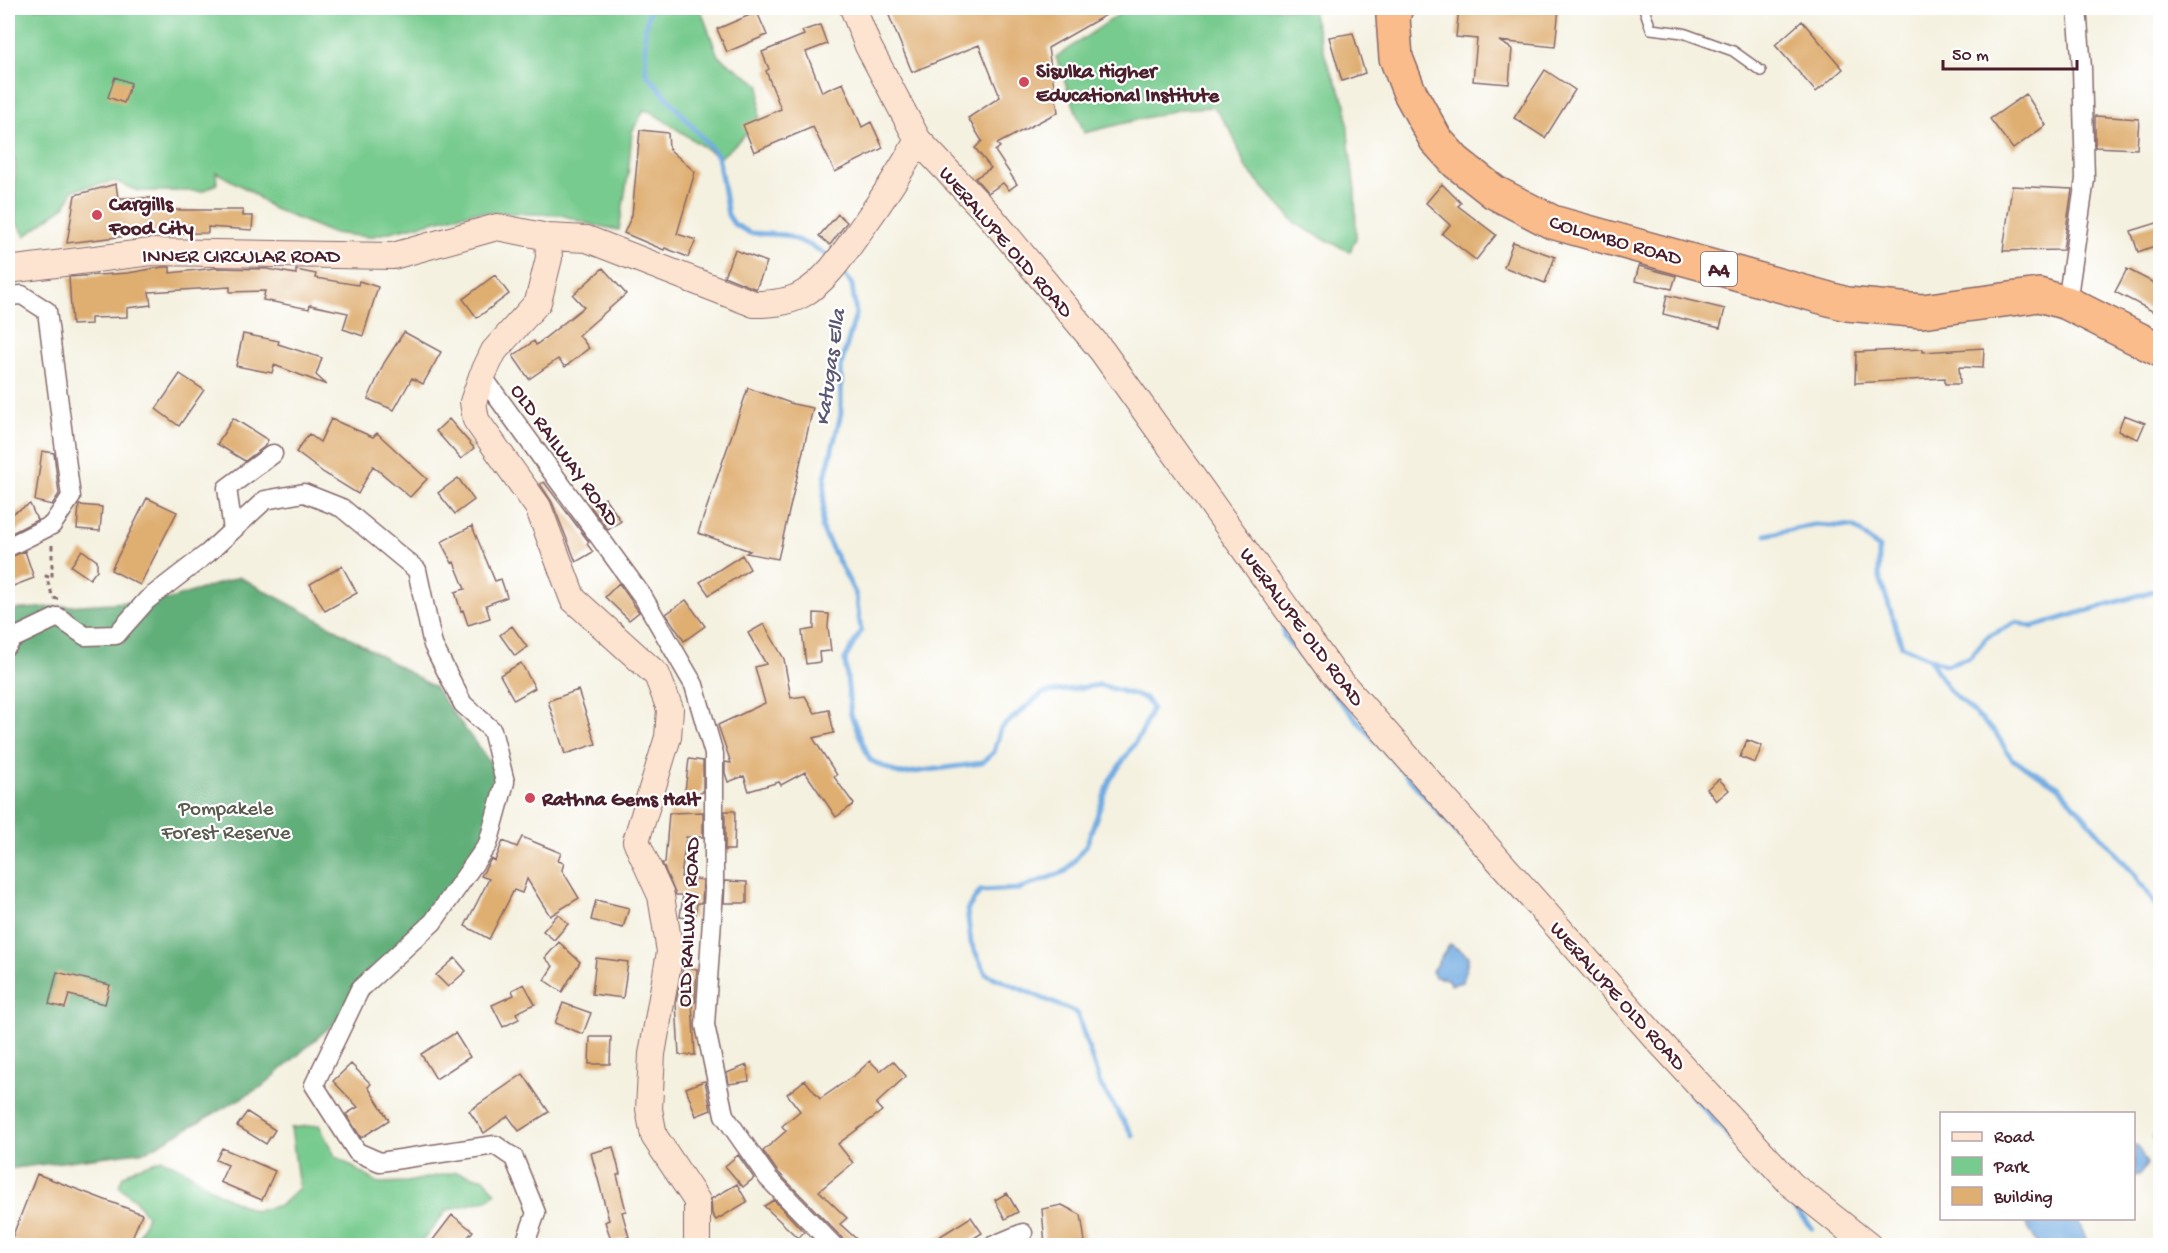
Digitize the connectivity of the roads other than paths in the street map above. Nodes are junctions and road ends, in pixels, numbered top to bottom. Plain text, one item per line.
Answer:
1 (853, 8) edge
2 (1396, 8) edge
3 (1644, 8) edge
4 (2077, 8) edge
5 (1761, 71) dead end
6 (918, 140) junction
7 (548, 237) junction
8 (8, 270) edge
9 (8, 296) edge
10 (2067, 303) junction
11 (2160, 350) edge
12 (482, 376) junction
13 (273, 454) dead end
14 (233, 530) junction
15 (8, 547) edge
16 (8, 645) edge
17 (1023, 1233) dead end
18 (524, 1245) edge
19 (697, 1245) edge
20 (834, 1245) edge
21 (992, 1245) edge
22 (1869, 1245) edge

1 - 6 street, WERALUPE OLD ROAD
2 - 10 highway, COLOMBO ROAD / A4
3 - 5 lane
4 - 10 street
6 - 7 street, INNER CIRCULAR ROAD
6 - 22 street, WERALUPE OLD ROAD
7 - 8 street, INNER CIRCULAR ROAD
7 - 12 street
9 - 15 street
10 - 11 highway, COLOMBO ROAD / A4
12 - 19 street
12 - 20 street, OLD RAILWAY ROAD
13 - 14 street
14 - 16 street
14 - 18 street
17 - 21 street

